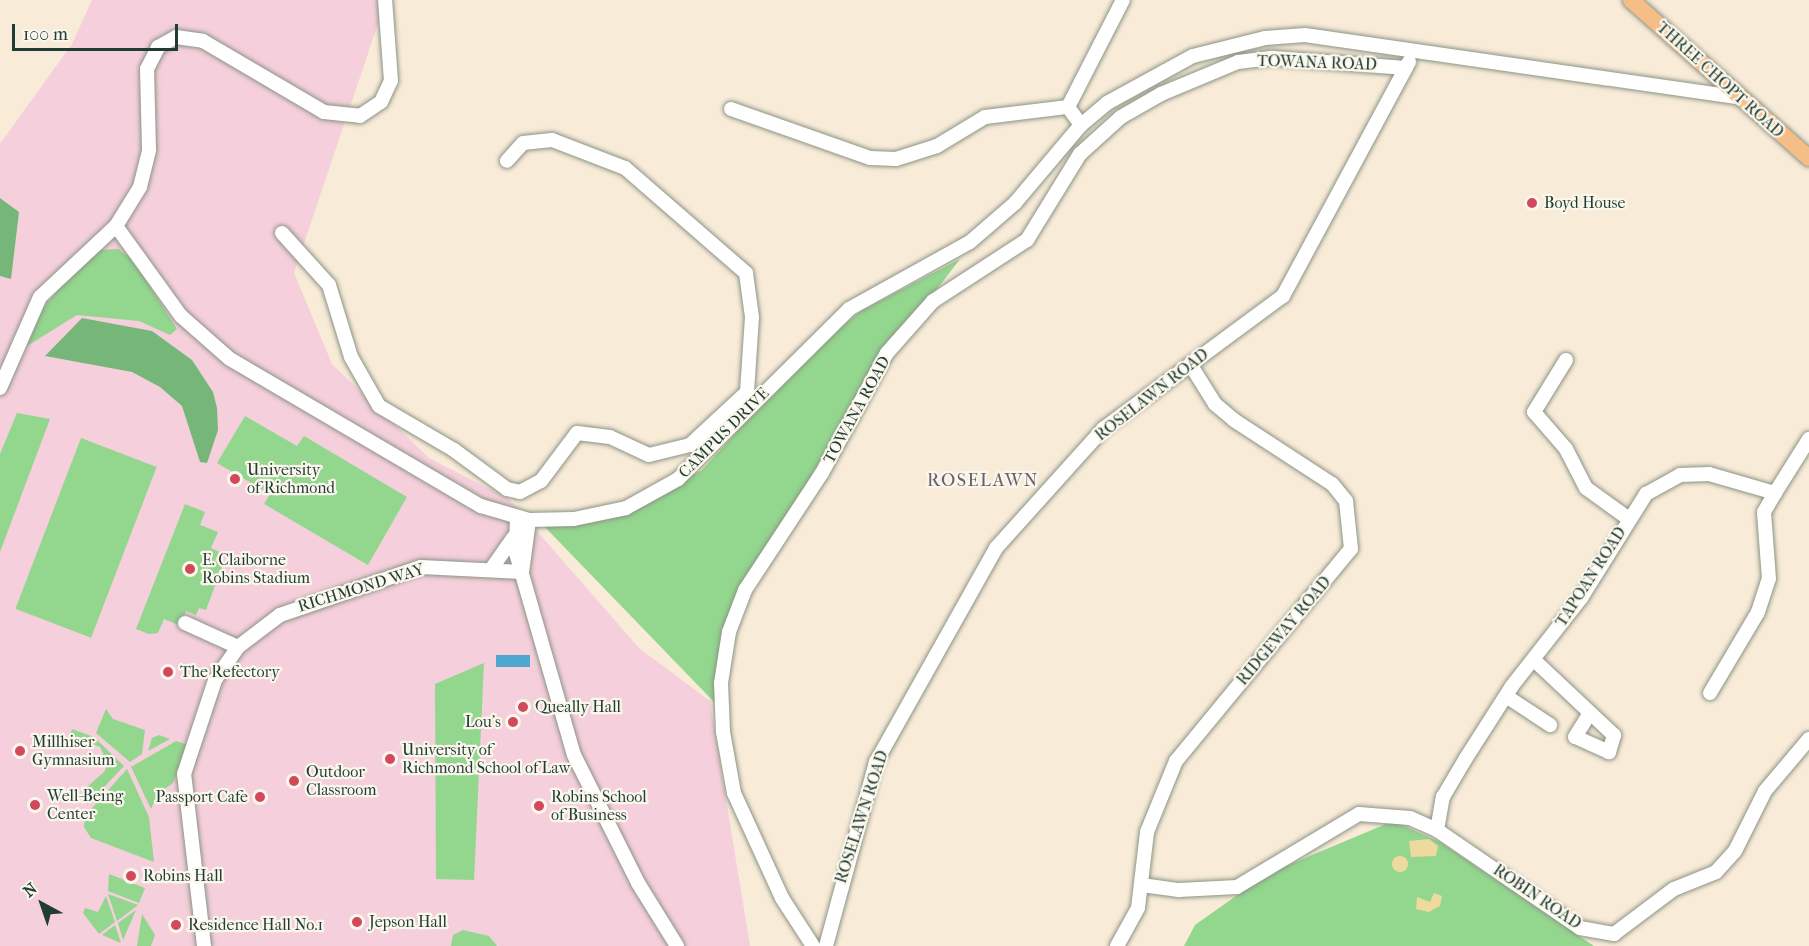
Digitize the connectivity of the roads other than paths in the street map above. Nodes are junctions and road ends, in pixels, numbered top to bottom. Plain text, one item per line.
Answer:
1 (385, 0) edge
2 (1123, 0) edge
3 (1634, 1) edge
4 (1414, 53) junction
5 (1406, 68) junction
6 (1737, 97) junction
7 (1068, 107) junction
8 (731, 109) dead end
9 (1081, 125) junction
10 (1065, 142) junction
11 (1080, 154) junction
12 (1809, 158) edge
13 (507, 161) dead end
14 (116, 226) junction
15 (282, 233) dead end
16 (1566, 360) dead end
17 (1190, 364) junction
18 (0, 388) edge
19 (747, 392) junction
20 (748, 410) junction
21 (1809, 439) edge
22 (1775, 493) junction
23 (523, 518) junction
24 (1629, 519) junction
25 (515, 532) junction
26 (492, 568) junction
27 (522, 573) junction
28 (185, 623) dead end
29 (238, 647) junction
30 (1534, 660) junction
31 (1710, 693) dead end
32 (1506, 696) junction
33 (1590, 713) dead end
34 (1550, 725) dead end
35 (1809, 739) edge
36 (1437, 830) junction
37 (1142, 885) junction
38 (204, 946) edge
39 (676, 946) edge
40 (813, 946) edge
41 (826, 946) edge
42 (1117, 946) edge

1 - 14 street
2 - 7 street
3 - 6 main road, THREE CHOPT ROAD
4 - 5 street, ROSELAWN ROAD
4 - 6 street, TOWANA ROAD
4 - 9 street, TOWANA ROAD
5 - 11 street, TOWANA ROAD
5 - 17 street, ROSELAWN ROAD
6 - 12 main road, THREE CHOPT ROAD
7 - 8 street
7 - 9 street
9 - 10 street, TOWANA ROAD
10 - 11 street
10 - 20 street, CAMPUS DRIVE
11 - 40 street, TOWANA ROAD
13 - 19 street
14 - 18 street
14 - 23 street, CAMPUS DRIVE
15 - 19 street
16 - 24 street
17 - 37 street, RIDGEWAY ROAD
17 - 41 street, ROSELAWN ROAD
19 - 20 street
20 - 23 street, CAMPUS DRIVE
21 - 22 street
22 - 24 street, TAPOAN ROAD
22 - 31 street
23 - 25 street
23 - 27 street
24 - 30 street, TAPOAN ROAD
25 - 26 street
25 - 27 street
26 - 27 street, RICHMOND WAY
26 - 29 street, RICHMOND WAY
27 - 39 street
28 - 29 street
29 - 38 street, RICHMOND WAY
30 - 32 street, TAPOAN ROAD
30 - 33 street
32 - 34 street
32 - 36 street, TAPOAN ROAD
35 - 36 street, ROBIN ROAD
36 - 37 street, ROBIN ROAD
37 - 42 street, RIDGEWAY ROAD

